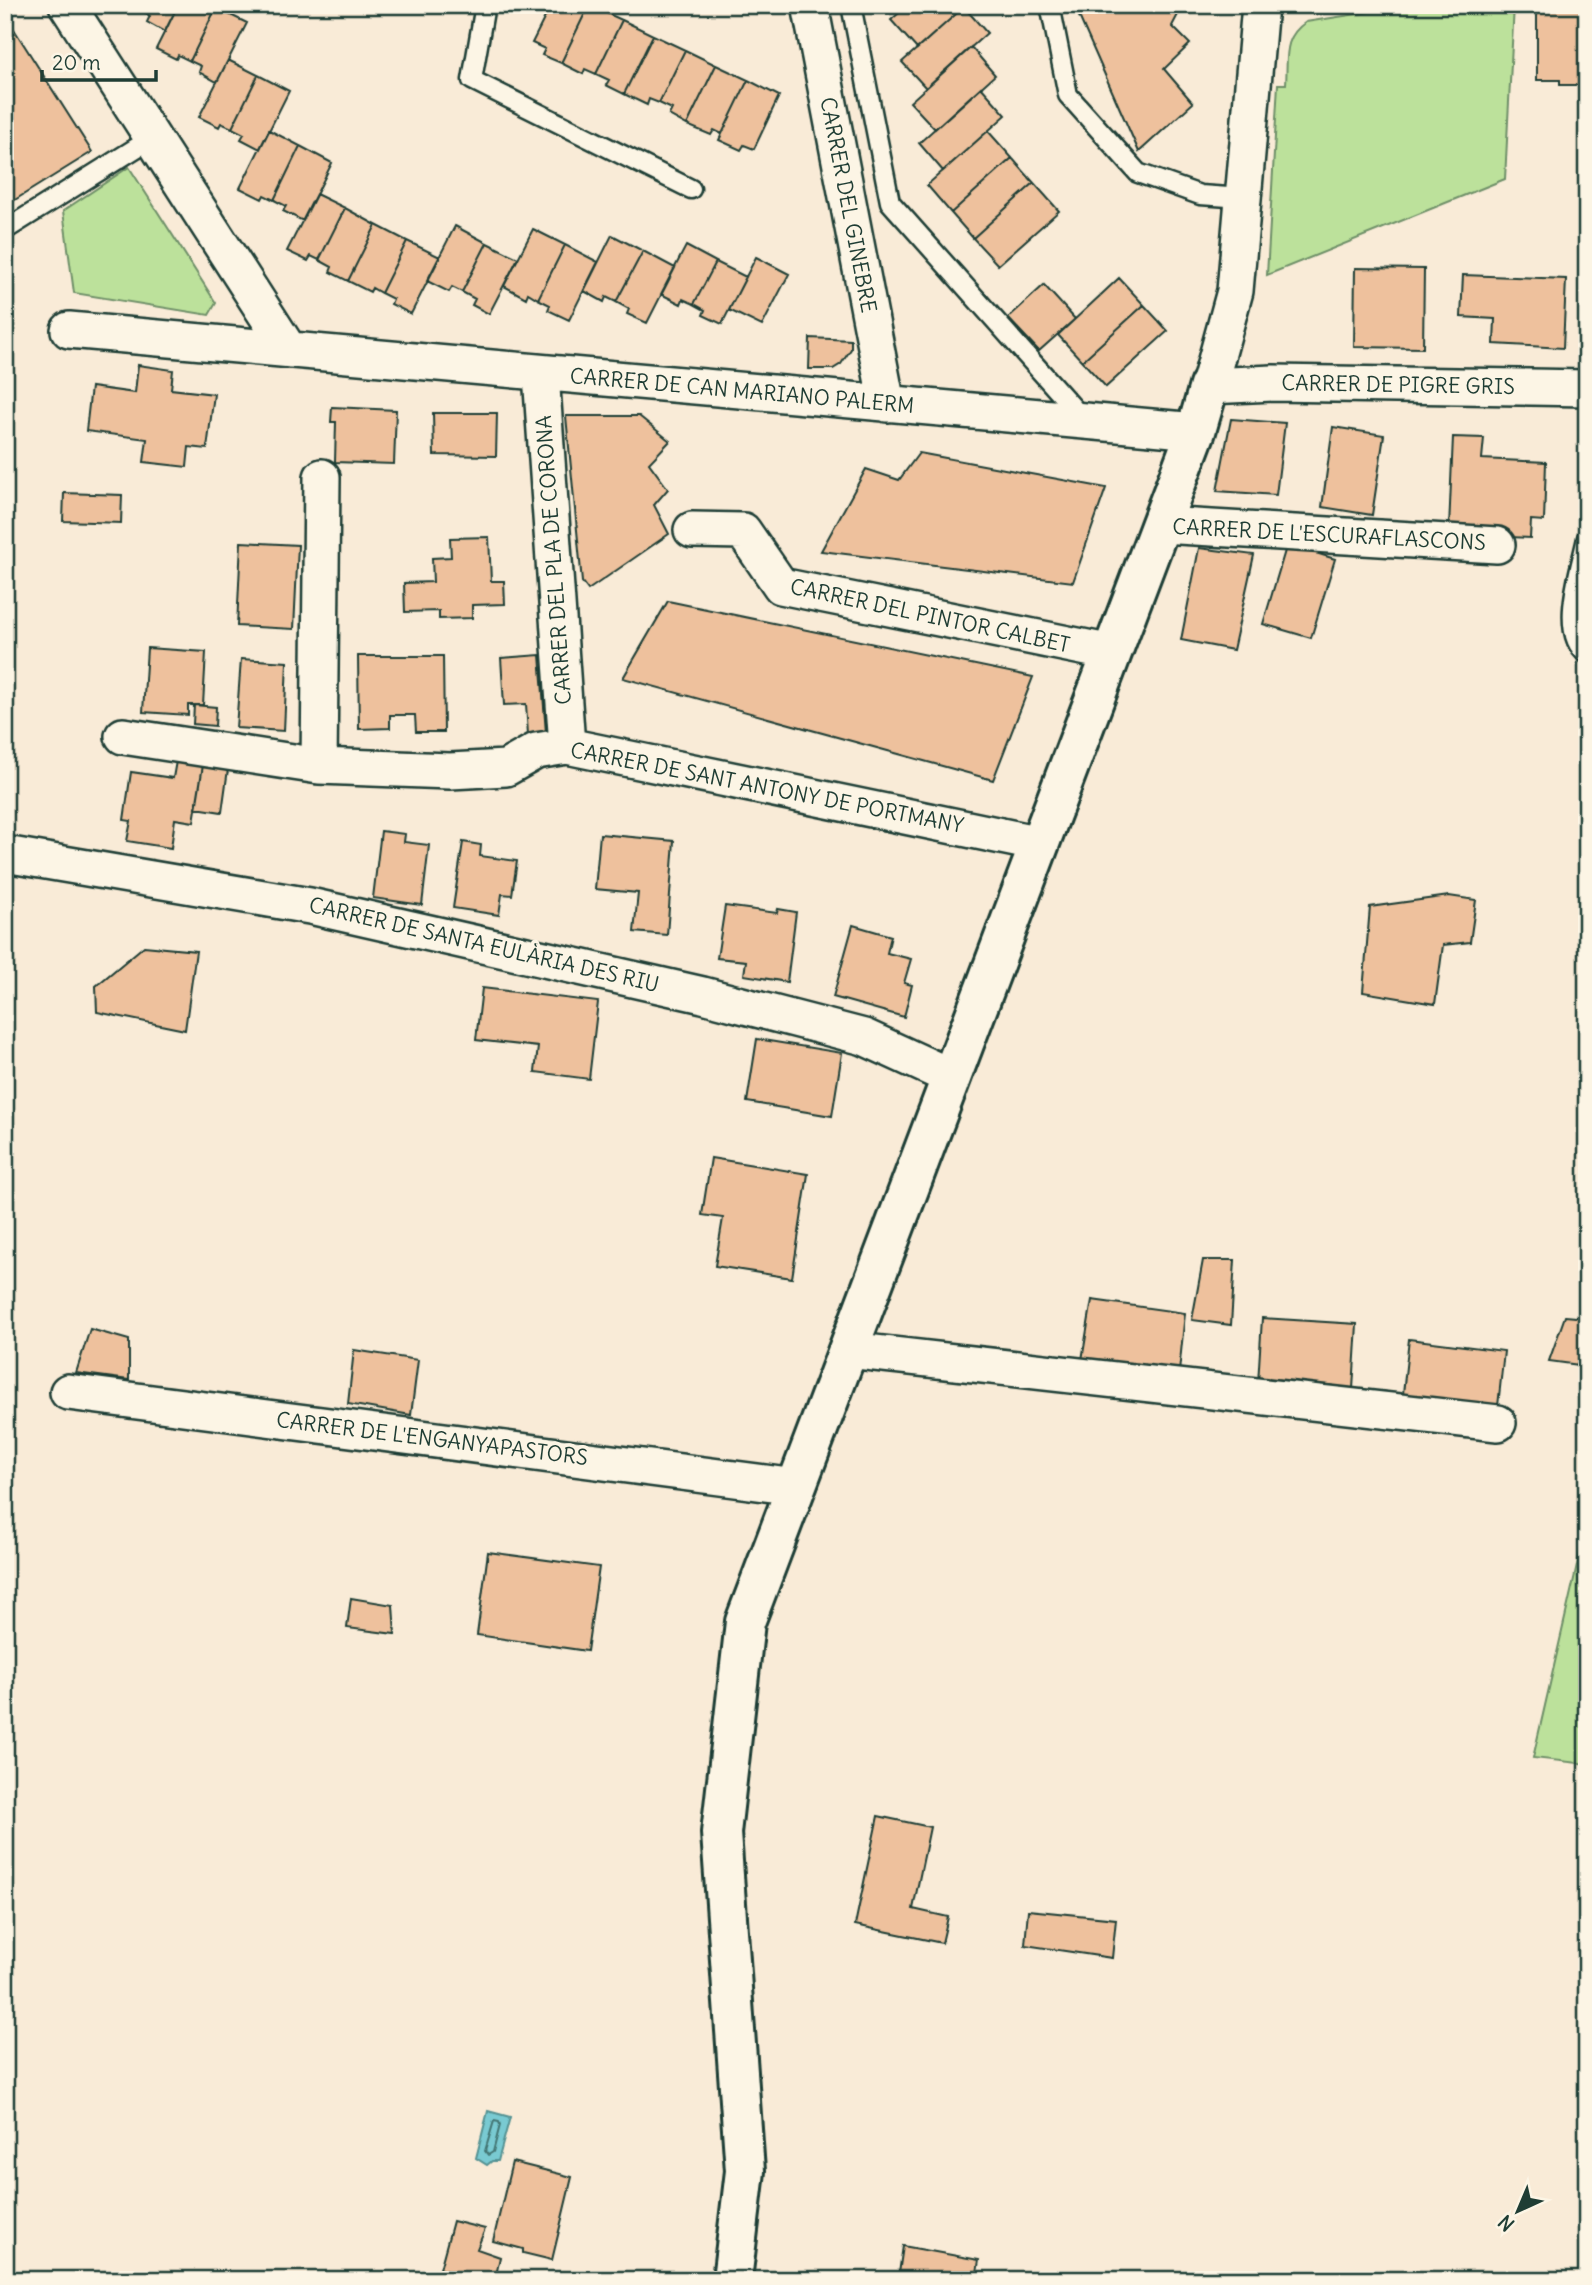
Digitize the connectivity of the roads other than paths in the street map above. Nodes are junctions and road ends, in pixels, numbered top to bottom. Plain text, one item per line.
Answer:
1 (67, 5) edge
2 (485, 5) edge
3 (810, 5) edge
4 (851, 5) edge
5 (1050, 5) edge
6 (1260, 5) edge
7 (152, 138) junction
8 (691, 189) dead end
9 (1243, 198) junction
10 (5, 230) edge
11 (69, 330) dead end
12 (289, 350) junction
13 (541, 374) junction
14 (1209, 386) junction
15 (1587, 388) edge
16 (887, 404) junction
17 (1085, 421) junction
18 (1196, 431) junction
19 (322, 477) dead end
20 (1161, 524) junction
21 (692, 530) dead end
22 (1587, 538) edge
23 (1497, 545) dead end
24 (1112, 653) junction
25 (1587, 654) edge
26 (123, 736) dead end
27 (567, 746) junction
28 (319, 766) junction
29 (1040, 844) junction
30 (5, 853) edge
31 (951, 1077) junction
32 (848, 1350) junction
33 (68, 1392) dead end
34 (1498, 1423) dead end
35 (796, 1487) junction
36 (732, 2280) edge

1 - 7 street
2 - 8 lane
3 - 16 street, CARRER DEL GINEBRE
4 - 17 lane
5 - 9 lane
6 - 9 street
7 - 10 lane
7 - 12 street
9 - 14 street
11 - 12 street, CARRER DE CAN MARIANO PALERM
12 - 13 street, CARRER DE CAN MARIANO PALERM
13 - 16 street, CARRER DE CAN MARIANO PALERM
13 - 27 street, CARRER DEL PLA DE CORONA
14 - 15 street, CARRER DE PIGRE GRIS
14 - 18 street
16 - 17 street, CARRER DE CAN MARIANO PALERM
17 - 18 street, CARRER DE CAN MARIANO PALERM
18 - 20 street
19 - 28 street
20 - 23 street, CARRER DE L'ESCURAFLASCONS
20 - 24 street
21 - 24 street, CARRER DEL PINTOR CALBET
22 - 25 lane
24 - 29 street
26 - 28 street, CARRER DE SANT ANTONY DE PORTMANY
27 - 28 street, CARRER DE SANT ANTONY DE PORTMANY
27 - 29 street, CARRER DE SANT ANTONY DE PORTMANY
29 - 31 street
30 - 31 street, CARRER DE SANTA EULÀRIA DES RIU
31 - 32 street
32 - 34 street
32 - 35 street
33 - 35 street, CARRER DE L'ENGANYAPASTORS
35 - 36 street

